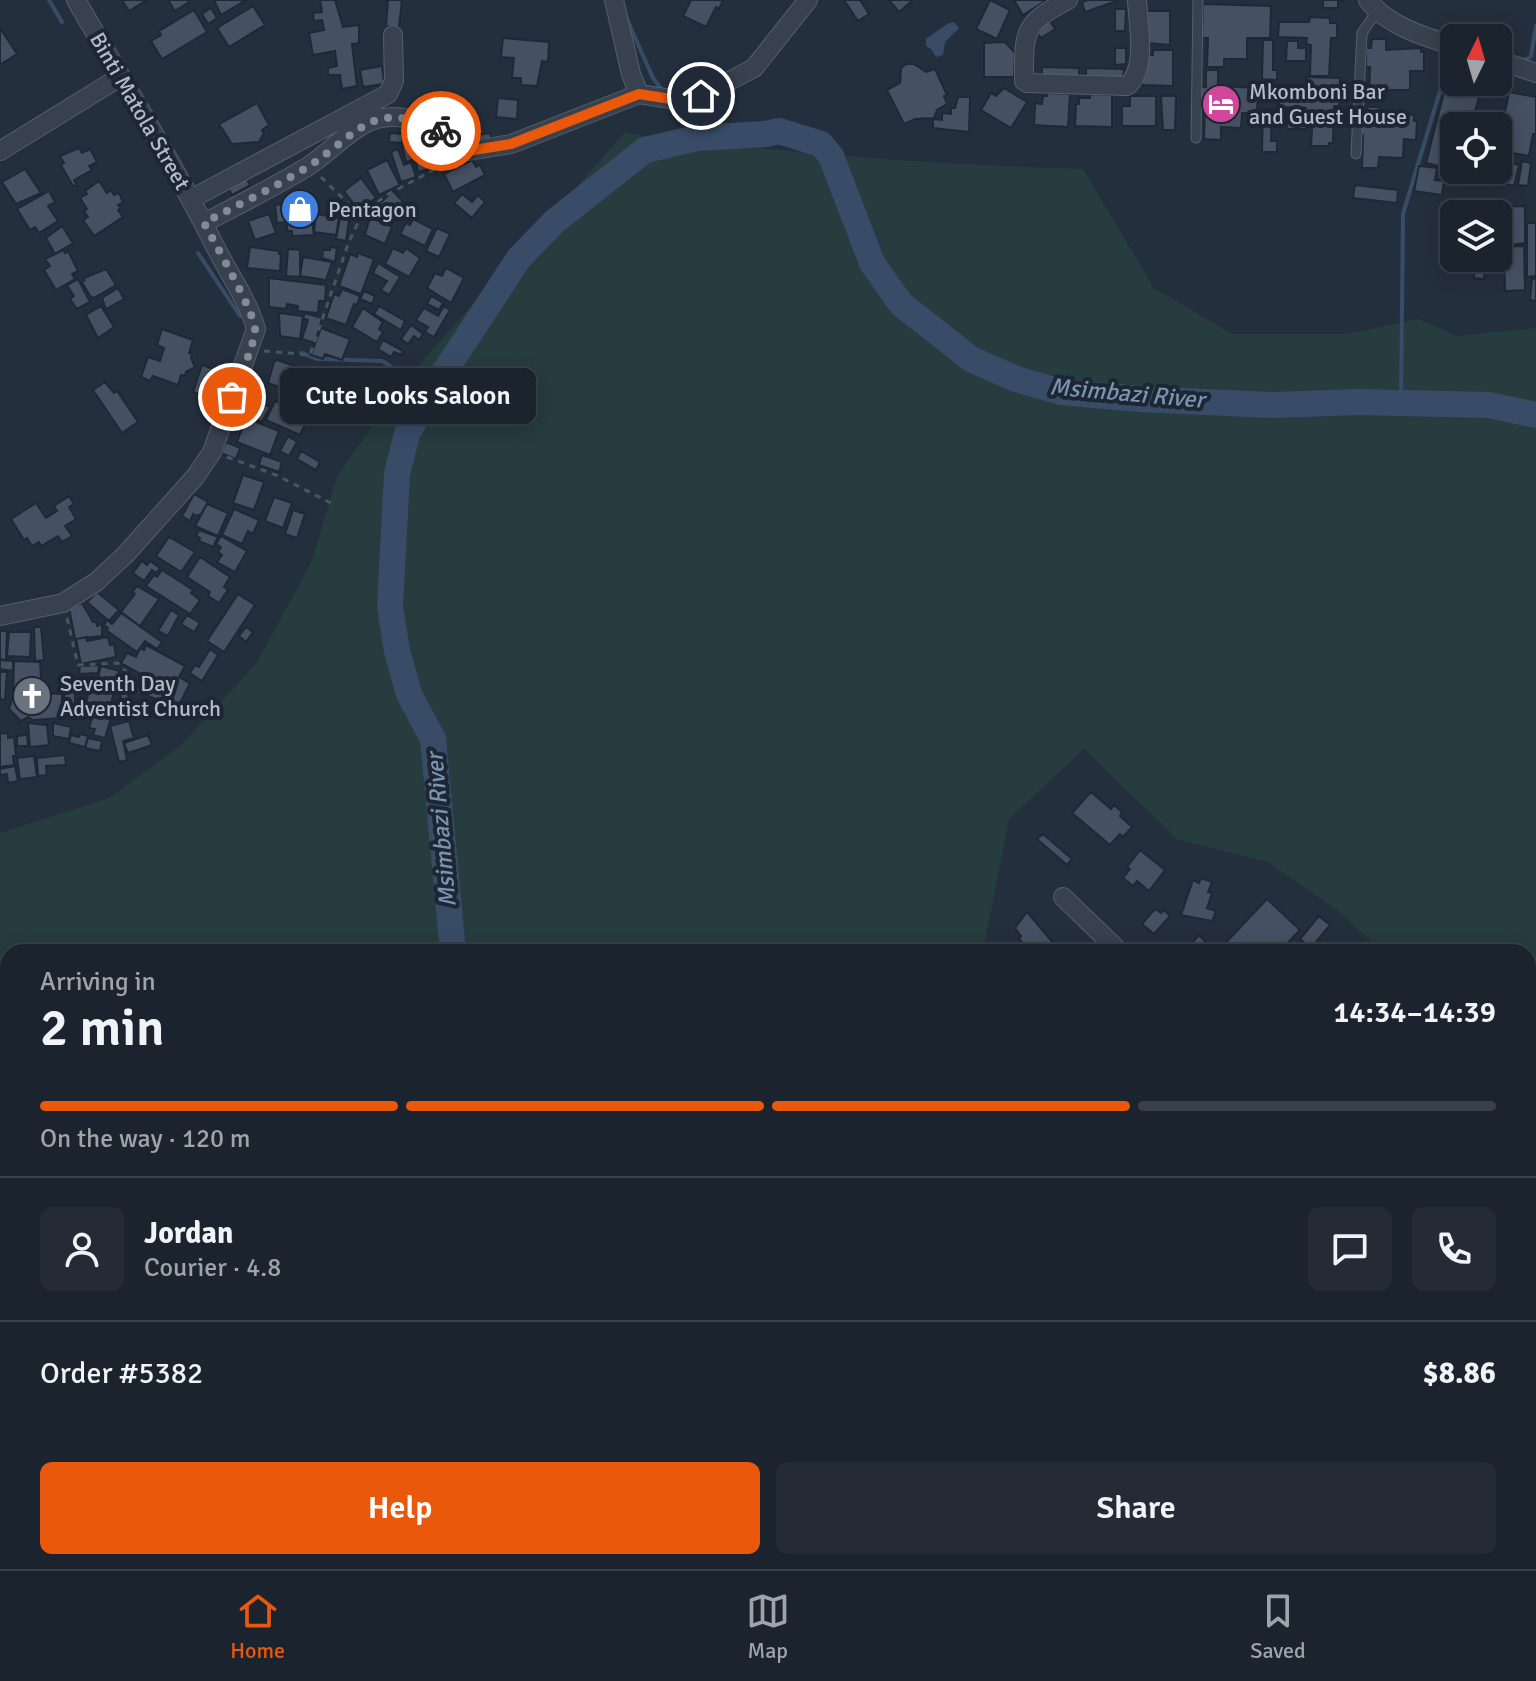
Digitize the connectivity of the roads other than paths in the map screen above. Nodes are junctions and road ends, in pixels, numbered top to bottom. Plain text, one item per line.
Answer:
1 (76, 0) edge
2 (614, 0) edge
3 (808, 0) edge
4 (1068, 0) edge
5 (1137, 0) edge
6 (1198, 0) edge
7 (1372, 6) edge
8 (393, 35) dead end
9 (1440, 42) edge
10 (1512, 65) edge
11 (1536, 73) edge
12 (120, 77) junction
13 (639, 94) junction
14 (1196, 138) dead end
15 (0, 151) edge
16 (1356, 154) dead end
17 (191, 199) junction
18 (204, 223) junction
19 (0, 616) edge
20 (1063, 897) dead end
21 (1112, 944) edge

1 - 12 street, Binti Matola Street
2 - 13 street
3 - 13 street
4 - 5 street
6 - 14 lane
7 - 9 street
7 - 16 lane
8 - 17 street
10 - 11 street
12 - 15 street
12 - 17 street, Binti Matola Street
13 - 18 street
17 - 18 street, Binti Matola Street
18 - 19 street, Binti Matola Street
20 - 21 street

